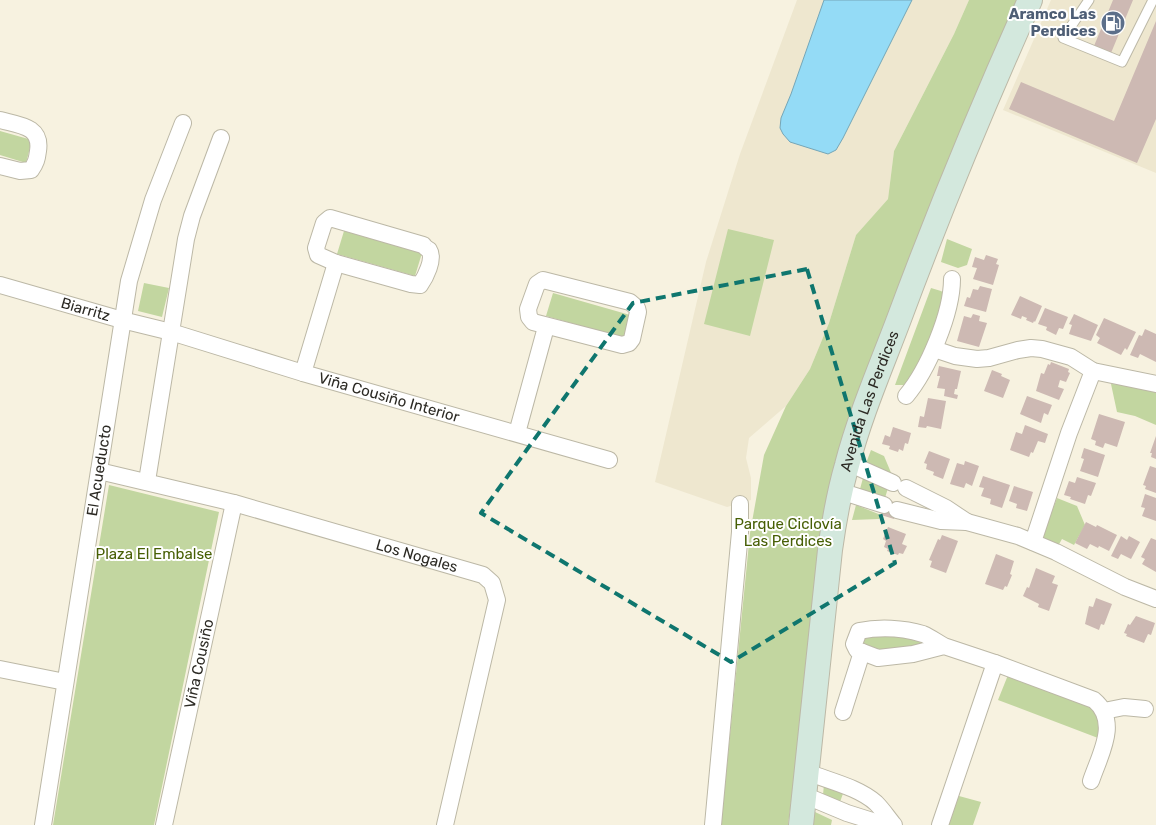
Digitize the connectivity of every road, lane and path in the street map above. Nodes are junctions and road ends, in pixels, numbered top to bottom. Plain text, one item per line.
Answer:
1 (1030, 0) edge
2 (1089, 0) edge
3 (1153, 0) edge
4 (0, 120) edge
5 (183, 124) dead end
6 (221, 138) dead end
7 (0, 166) edge
8 (336, 263) junction
9 (952, 279) dead end
10 (0, 285) edge
11 (122, 320) junction
12 (546, 327) junction
13 (171, 332) junction
14 (934, 349) junction
15 (1093, 371) junction
16 (303, 373) junction
17 (1156, 384) edge
18 (906, 396) dead end
19 (517, 433) junction
20 (609, 460) dead end
21 (848, 463) junction
22 (99, 471) junction
23 (147, 481) junction
24 (840, 491) junction
25 (234, 503) junction
26 (740, 504) dead end
27 (967, 522) junction
28 (1033, 542) junction
29 (1156, 599) edge
30 (944, 646) junction
31 (862, 652) junction
32 (995, 663) junction
33 (0, 669) edge
34 (65, 682) junction
35 (1145, 709) dead end
36 (1104, 711) junction
37 (843, 712) dead end
38 (1091, 781) dead end
39 (806, 784) junction
40 (43, 825) edge
41 (164, 825) edge
42 (445, 825) edge
43 (713, 825) edge
44 (801, 825) edge
45 (885, 825) edge
46 (894, 825) edge
47 (940, 825) edge

1 - 21 street, Avenida Las Perdices
2 - 3 lane
4 - 7 street
5 - 11 street, El Acueducto
6 - 13 street
8 - 8 street
8 - 16 street
9 - 14 street
10 - 11 street, Biarritz
11 - 13 street, Biarritz
11 - 22 street, El Acueducto
12 - 12 street
12 - 19 street
13 - 16 street, Viña Cousiño Interior
13 - 23 street
14 - 15 street
14 - 18 street
15 - 17 street
15 - 28 street
16 - 19 street, Viña Cousiño Interior
19 - 20 street, Viña Cousiño Interior
21 - 24 street, Avenida Las Perdices
21 - 27 street
22 - 23 street, Los Nogales
22 - 34 street, El Acueducto
23 - 25 street, Los Nogales
24 - 27 street
24 - 39 street, Avenida Las Perdices
25 - 41 street, Viña Cousiño
25 - 42 street, Los Nogales
26 - 43 street
27 - 28 street
28 - 29 street
30 - 31 street
30 - 31 street
30 - 32 street
31 - 37 street
32 - 36 street
32 - 47 street
33 - 34 street
34 - 40 street, El Acueducto
35 - 36 street
36 - 38 street
39 - 44 street, Avenida Las Perdices
39 - 45 street
39 - 46 street

